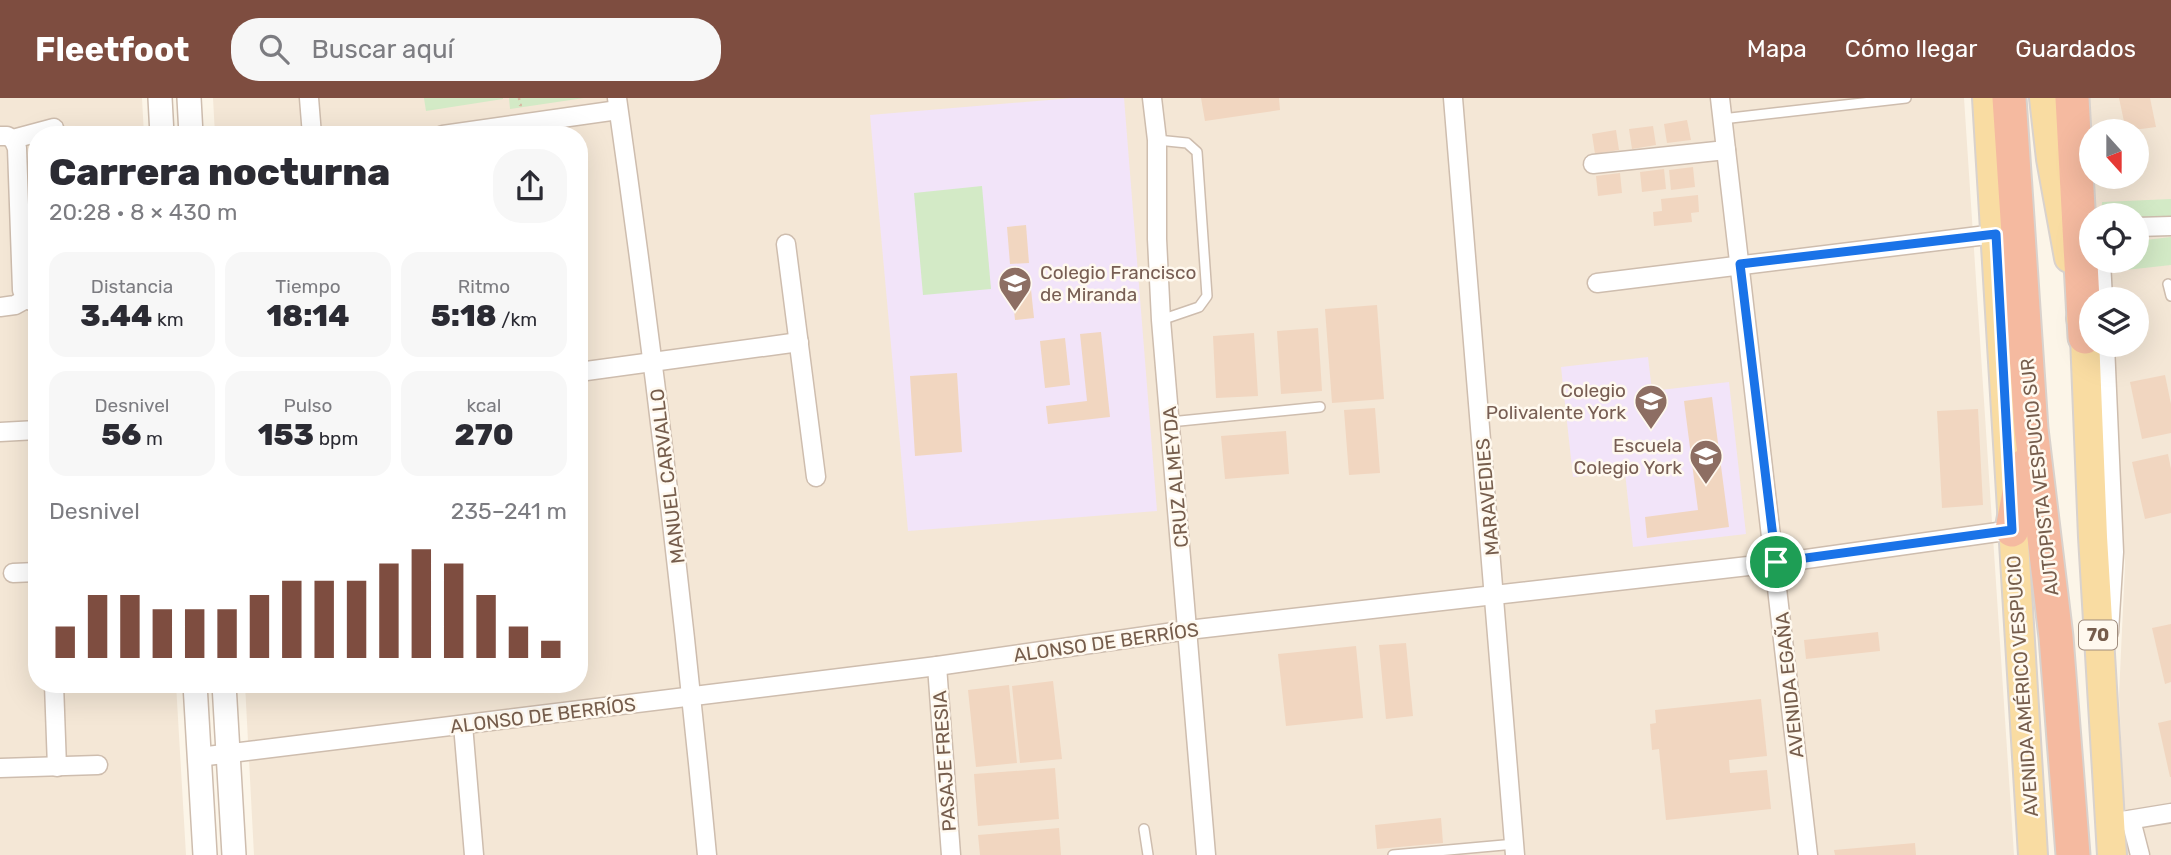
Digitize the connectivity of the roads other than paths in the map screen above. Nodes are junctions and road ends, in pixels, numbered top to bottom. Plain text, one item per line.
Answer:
1 (160, 98) edge
2 (190, 98) edge
3 (309, 98) edge
4 (1152, 98) edge
5 (1453, 98) edge
6 (1720, 98) edge
7 (1906, 98) edge
8 (1987, 98) edge
9 (2009, 98) edge
10 (2044, 98) edge
11 (2072, 98) edge
12 (618, 104) edge
13 (1722, 119) junction
14 (162, 126) edge
15 (191, 126) edge
16 (311, 126) edge
17 (494, 126) edge
18 (28, 133) edge
19 (7, 137) edge
20 (1157, 140) junction
21 (1726, 150) junction
22 (1593, 164) dead end
23 (2171, 226) edge
24 (2149, 227) edge
25 (1996, 234) junction
26 (786, 244) dead end
27 (1740, 264) junction
28 (1597, 283) dead end
29 (2168, 284) dead end
30 (2081, 287) edge
31 (2090, 287) edge
32 (2171, 296) edge
33 (28, 297) edge
34 (28, 302) edge
35 (0, 307) edge
36 (1161, 320) junction
37 (799, 342) junction
38 (2095, 357) edge
39 (653, 362) junction
40 (588, 371) edge
41 (1320, 407) dead end
42 (1170, 422) junction
43 (2031, 429) junction
44 (28, 430) edge
45 (0, 432) edge
46 (816, 477) dead end
47 (2012, 530) junction
48 (1776, 562) junction
49 (28, 572) edge
50 (13, 573) dead end
51 (1496, 595) junction
52 (1188, 630) junction
53 (936, 666) junction
54 (54, 693) edge
55 (196, 693) edge
56 (225, 693) edge
57 (692, 696) junction
58 (463, 725) junction
59 (228, 754) junction
60 (200, 757) junction
61 (98, 765) dead end
62 (57, 767) junction
63 (0, 768) edge
64 (2171, 813) edge
65 (2121, 822) junction
66 (1144, 829) dead end
67 (1515, 849) edge
68 (2070, 850) edge
69 (205, 855) edge
70 (234, 855) edge
71 (474, 855) edge
72 (707, 855) edge
73 (951, 855) edge
74 (1148, 855) edge
75 (1206, 855) edge
76 (1393, 855) edge
77 (1808, 855) edge
78 (2032, 855) edge
79 (2112, 855) edge
80 (2140, 855) edge

1 - 14 street
2 - 15 street
3 - 16 street
4 - 20 street, CRUZ ALMEYDA
5 - 51 street, MARAVEDIES
6 - 13 street, AVENIDA EGAÑA
7 - 13 lane
8 - 25 main road, AVENIDA AMÉRICO VESPUCIO
9 - 43 highway, AUTOPISTA VESPUCIO SUR / 70
10 - 30 main road
11 - 31 highway, 70
12 - 17 street
12 - 39 street, MANUEL CARVALLO
13 - 21 street, AVENIDA EGAÑA
18 - 19 street
19 - 33 street
20 - 36 street, CRUZ ALMEYDA
20 - 36 lane
21 - 22 street
21 - 27 street, AVENIDA EGAÑA
23 - 24 street
25 - 27 street
25 - 47 main road, AVENIDA AMÉRICO VESPUCIO
26 - 37 street
27 - 28 street
27 - 48 street, AVENIDA EGAÑA
29 - 32 lane
34 - 35 street
36 - 42 street, CRUZ ALMEYDA
37 - 39 street
37 - 46 street
38 - 65 main road, 70
39 - 40 street
39 - 57 street, MANUEL CARVALLO
41 - 42 lane
42 - 52 street, CRUZ ALMEYDA
43 - 47 highway
43 - 68 highway, AUTOPISTA VESPUCIO SUR / 70
44 - 45 street
47 - 48 street, ALONSO DE BERRÍOS
47 - 78 main road, AVENIDA AMÉRICO VESPUCIO
48 - 51 street, ALONSO DE BERRÍOS
48 - 77 street, AVENIDA EGAÑA
49 - 50 street
51 - 52 street, ALONSO DE BERRÍOS
51 - 67 street, MARAVEDIES
52 - 53 street, ALONSO DE BERRÍOS
52 - 75 street, CRUZ ALMEYDA
53 - 57 street, ALONSO DE BERRÍOS
53 - 73 street, PASAJE FRESIA
54 - 62 street
55 - 60 street
56 - 59 street
57 - 58 street, ALONSO DE BERRÍOS
57 - 72 street, MANUEL CARVALLO
58 - 59 street, ALONSO DE BERRÍOS
58 - 71 street
59 - 60 street, ALONSO DE BERRÍOS
59 - 70 street
60 - 69 street
61 - 62 street
62 - 63 street
64 - 65 street
65 - 79 main road, 70
65 - 80 street
66 - 74 lane
67 - 76 lane

